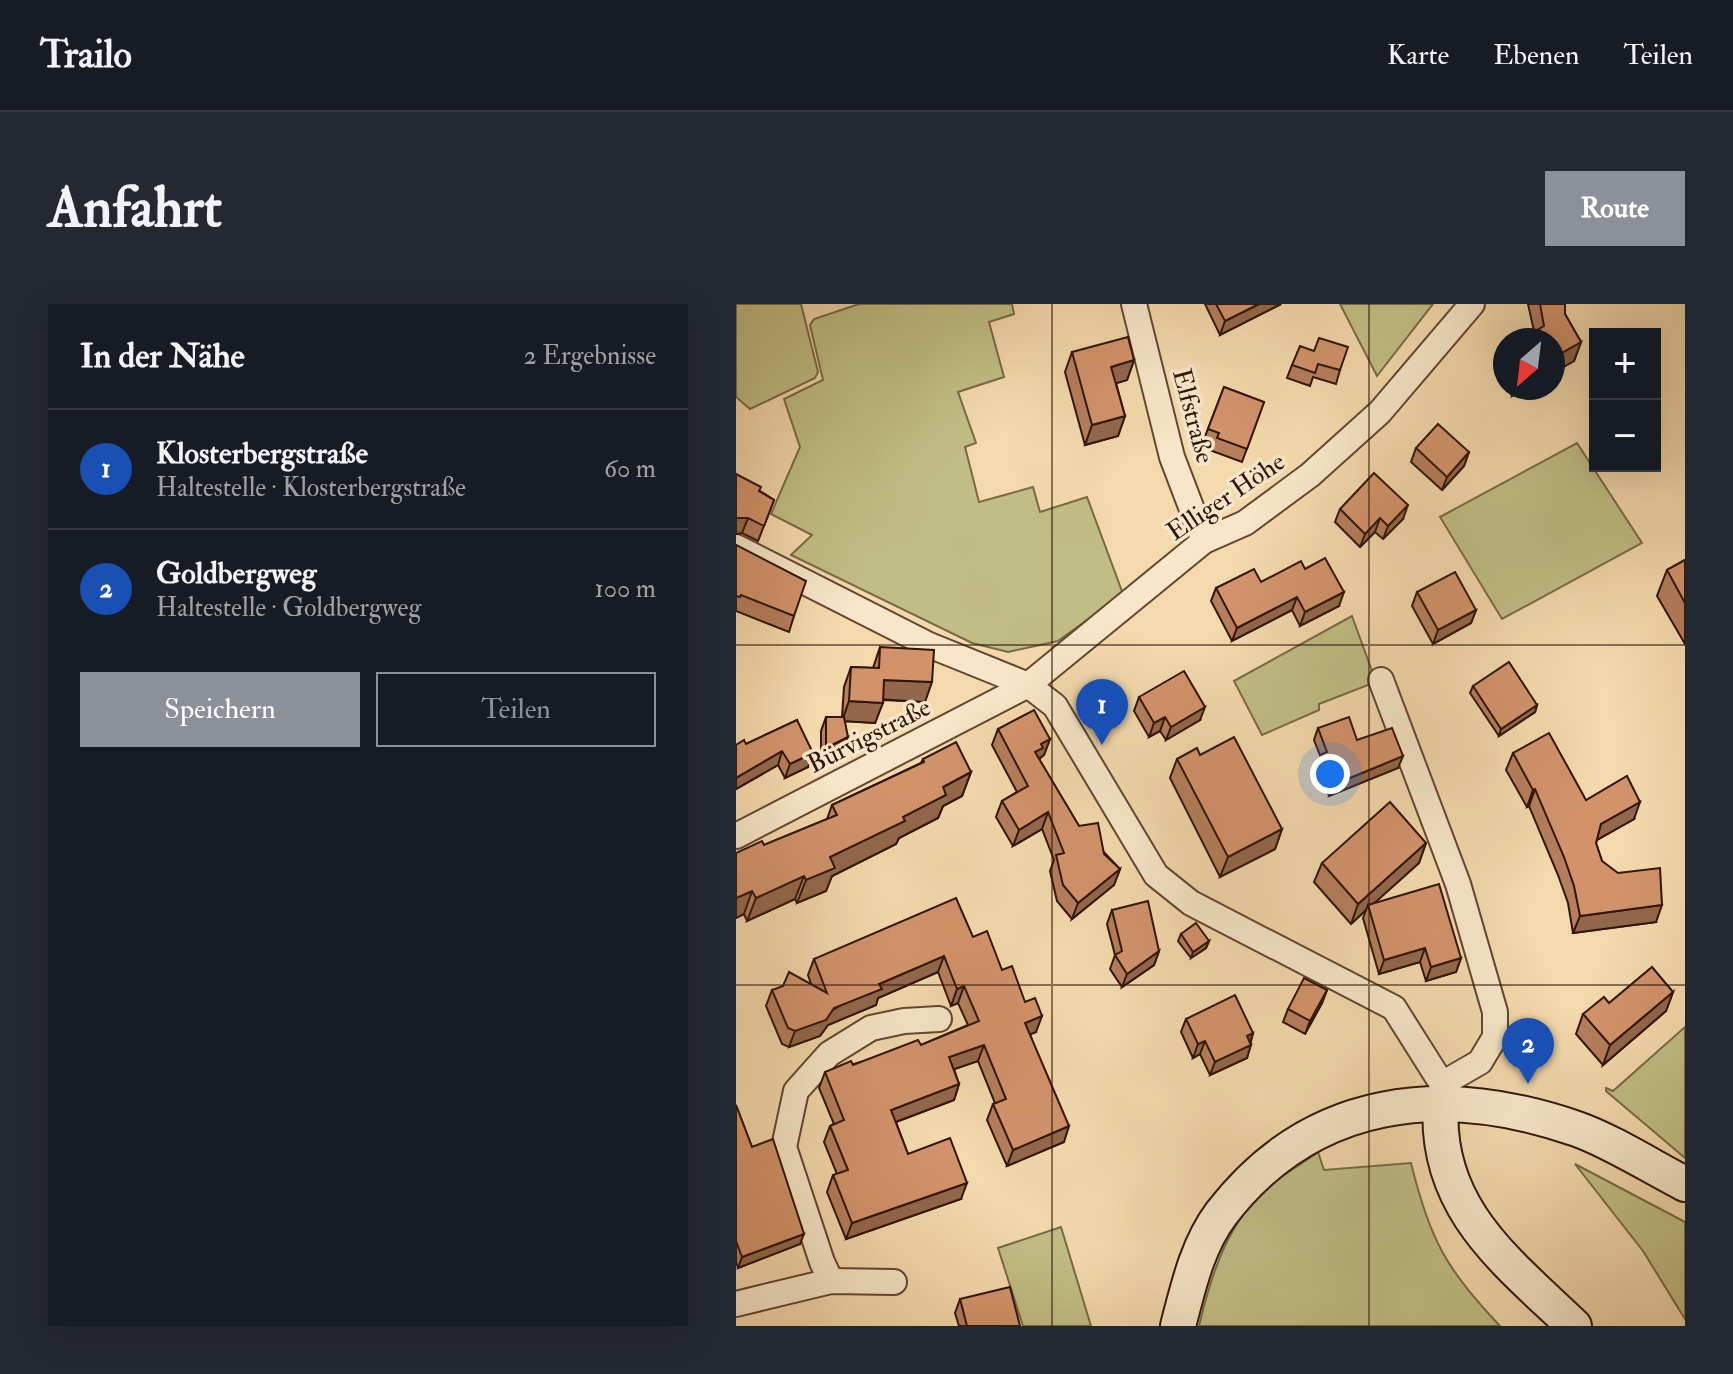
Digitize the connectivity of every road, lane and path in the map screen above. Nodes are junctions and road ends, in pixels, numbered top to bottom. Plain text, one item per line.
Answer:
1 (1134, 304) edge
2 (1472, 304) edge
3 (1204, 541) junction
4 (736, 547) edge
5 (1381, 680) dead end
6 (1028, 685) junction
7 (736, 836) edge
8 (939, 1019) dead end
9 (1442, 1093) junction
10 (1685, 1184) edge
11 (831, 1281) junction
12 (894, 1282) dead end
13 (736, 1304) edge
14 (1178, 1326) edge
15 (1574, 1326) edge

1 - 3 street, Elfstraße
2 - 3 street, Elliger Höhe
3 - 6 street, Elliger Höhe
4 - 6 street
5 - 9 street
6 - 7 street, Bürvigstraße
6 - 9 street
8 - 11 street
9 - 10 street
9 - 14 street
9 - 15 street
11 - 12 street
11 - 13 street

